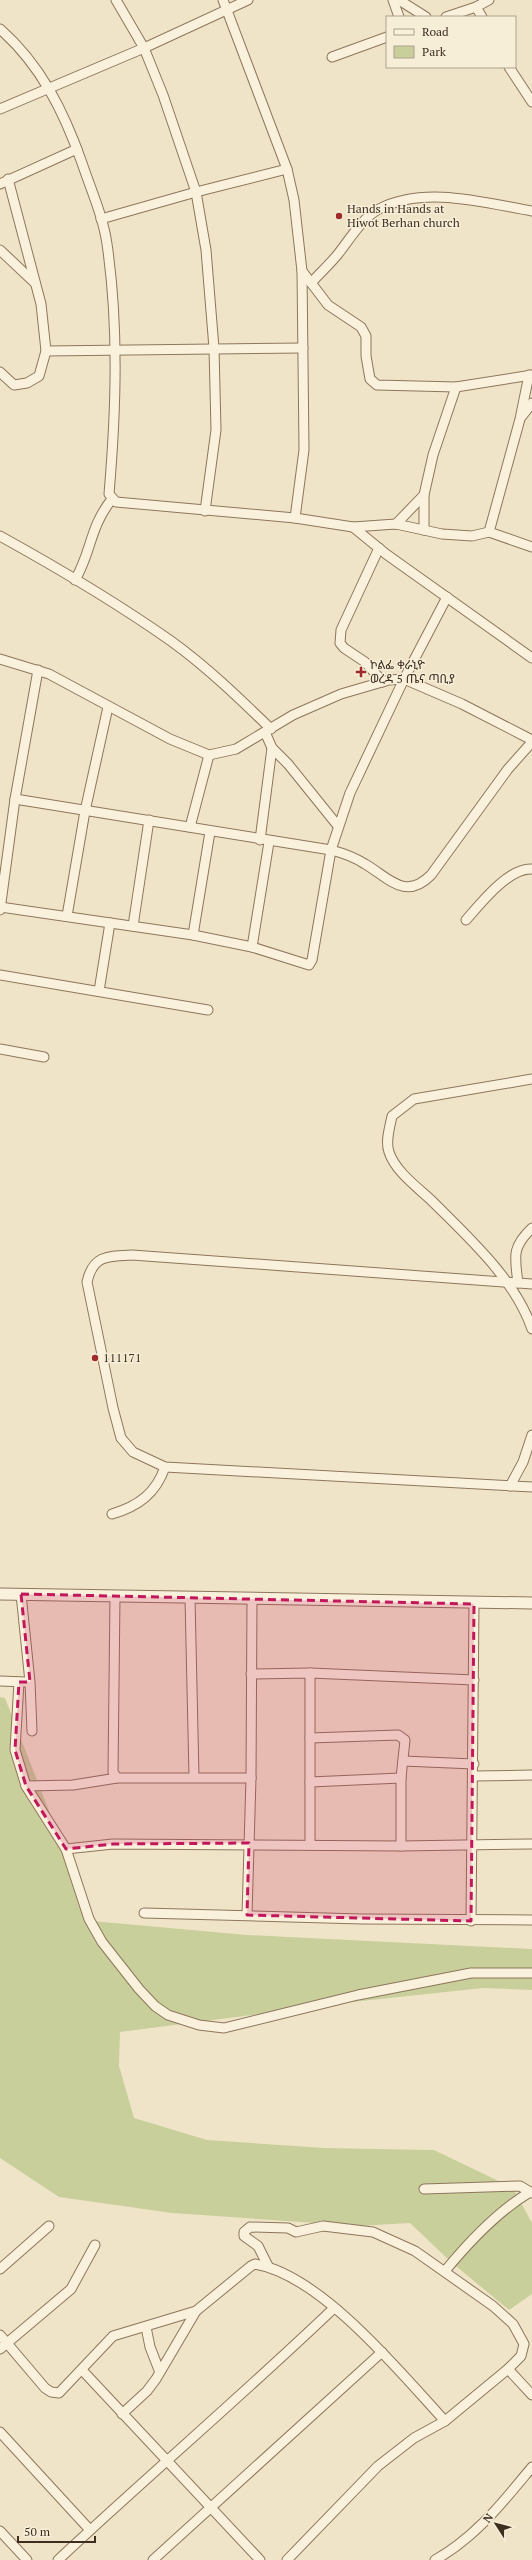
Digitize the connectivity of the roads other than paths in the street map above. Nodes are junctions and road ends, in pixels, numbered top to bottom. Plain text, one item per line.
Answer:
1 (116, 0) edge
2 (223, 0) edge
3 (248, 0) edge
4 (393, 0) edge
5 (399, 0) edge
6 (489, 0) edge
7 (476, 8) junction
8 (229, 11) junction
9 (399, 16) edge
10 (424, 16) edge
11 (449, 16) edge
12 (481, 16) edge
13 (0, 29) edge
14 (386, 37) edge
15 (144, 48) junction
16 (332, 57) dead end
17 (510, 68) edge
18 (50, 88) junction
19 (532, 102) edge
20 (0, 109) edge
21 (77, 150) junction
22 (287, 169) junction
23 (8, 179) junction
24 (0, 184) edge
25 (196, 192) junction
26 (532, 211) edge
27 (101, 219) junction
28 (0, 250) edge
29 (302, 272) junction
30 (35, 283) junction
31 (311, 283) junction
32 (214, 348) junction
33 (303, 348) junction
34 (115, 349) junction
35 (46, 351) junction
36 (0, 372) edge
37 (530, 375) edge
38 (456, 387) junction
39 (532, 403) edge
40 (520, 419) junction
41 (424, 495) junction
42 (112, 499) junction
43 (205, 511) junction
44 (295, 518) junction
45 (396, 524) junction
46 (353, 527) junction
47 (424, 530) junction
48 (488, 532) junction
49 (0, 536) edge
50 (532, 547) edge
51 (379, 548) junction
52 (74, 580) junction
53 (447, 597) junction
54 (0, 655) edge
55 (532, 658) edge
56 (0, 659) edge
57 (10, 662) junction
58 (38, 670) junction
59 (404, 679) junction
60 (383, 682) junction
61 (108, 707) junction
62 (268, 730) junction
63 (532, 741) edge
64 (272, 748) junction
65 (208, 755) junction
66 (15, 799) junction
67 (85, 811) junction
68 (149, 820) junction
69 (338, 826) junction
70 (190, 827) junction
71 (210, 832) junction
72 (260, 840) junction
73 (269, 842) junction
74 (331, 850) junction
75 (532, 869) edge
76 (0, 907) edge
77 (0, 910) edge
78 (67, 916) junction
79 (466, 920) dead end
80 (110, 923) junction
81 (133, 926) junction
82 (193, 935) junction
83 (252, 948) junction
84 (0, 975) edge
85 (99, 991) junction
86 (208, 1010) dead end
87 (0, 1049) edge
88 (44, 1057) dead end
89 (532, 1079) edge
90 (532, 1228) edge
91 (506, 1282) junction
92 (518, 1283) junction
93 (532, 1284) edge
94 (532, 1329) edge
95 (532, 1435) edge
96 (165, 1467) junction
97 (510, 1486) junction
98 (532, 1487) edge
99 (112, 1514) dead end
100 (0, 1594) edge
101 (21, 1594) junction
102 (115, 1596) junction
103 (190, 1598) junction
104 (252, 1599) junction
105 (532, 1603) edge
106 (474, 1604) junction
107 (310, 1673) junction
108 (251, 1674) junction
109 (474, 1680) junction
110 (0, 1681) edge
111 (19, 1682) junction
112 (30, 1682) junction
113 (32, 1731) dead end
114 (310, 1738) junction
115 (403, 1760) junction
116 (474, 1764) junction
117 (532, 1775) edge
118 (474, 1776) junction
119 (194, 1777) junction
120 (117, 1778) junction
121 (251, 1778) junction
122 (402, 1778) junction
123 (310, 1782) junction
124 (26, 1786) junction
125 (249, 1843) junction
126 (310, 1844) junction
127 (474, 1844) junction
128 (532, 1844) edge
129 (401, 1846) junction
130 (66, 1849) junction
131 (144, 1913) dead end
132 (247, 1915) junction
133 (532, 1920) edge
134 (471, 1921) junction
135 (532, 1973) edge
136 (424, 2189) dead end
137 (531, 2193) edge
138 (49, 2226) dead end
139 (95, 2244) dead end
140 (268, 2266) junction
141 (0, 2269) edge
142 (445, 2272) junction
143 (334, 2308) junction
144 (196, 2311) junction
145 (146, 2327) junction
146 (0, 2335) edge
147 (3, 2346) edge
148 (382, 2352) junction
149 (508, 2369) junction
150 (82, 2370) junction
151 (159, 2370) junction
152 (532, 2394) edge
153 (122, 2414) junction
154 (445, 2421) junction
155 (0, 2432) edge
156 (165, 2461) junction
157 (532, 2467) edge
158 (209, 2508) junction
159 (90, 2530) junction
160 (0, 2531) edge
161 (27, 2560) edge
162 (58, 2560) edge
163 (153, 2560) edge
164 (260, 2560) edge
165 (286, 2560) edge
166 (435, 2560) edge

1 - 15 street
2 - 8 street
3 - 8 street
4 - 9 street
5 - 10 street
6 - 7 street
7 - 11 street
7 - 12 street
8 - 15 street
8 - 22 street
13 - 18 street
14 - 16 street
15 - 18 street
15 - 25 street
17 - 19 street
18 - 20 street
18 - 21 street
21 - 23 street
21 - 27 street
22 - 25 street
22 - 29 street
23 - 24 street
23 - 30 street
25 - 27 street
25 - 32 street
26 - 31 street
27 - 34 street
28 - 30 street
29 - 31 street
29 - 33 street
30 - 35 street
31 - 38 street
32 - 33 street
32 - 34 street
32 - 43 street
33 - 44 street
34 - 35 street
34 - 42 street
35 - 36 street
37 - 38 street
37 - 40 street
38 - 41 street
39 - 40 street
40 - 48 street
41 - 45 street
41 - 47 street
42 - 43 street
42 - 52 street
43 - 44 street
44 - 46 street
45 - 46 street
45 - 47 street
46 - 51 street
47 - 48 street
48 - 50 street
49 - 52 street
51 - 53 street
51 - 60 street
52 - 62 street
53 - 55 street
53 - 59 street
54 - 57 street
56 - 57 street
57 - 58 street
58 - 61 street
58 - 66 street
59 - 60 street
59 - 63 street
59 - 69 street
60 - 62 street
61 - 65 street
61 - 67 street
62 - 64 street
62 - 65 street
63 - 74 street
64 - 69 street
64 - 72 street
65 - 70 street
66 - 67 street
66 - 76 street
67 - 68 street
67 - 78 street
68 - 70 street
68 - 81 street
69 - 74 street
70 - 71 street
71 - 72 street
71 - 82 street
72 - 73 street
73 - 74 street
73 - 83 street
74 - 83 street
75 - 79 street
76 - 77 street
76 - 78 street
78 - 80 street
80 - 81 street
80 - 85 street
81 - 82 street
82 - 83 street
84 - 85 street
85 - 86 street
87 - 88 street
89 - 91 street
90 - 92 street
91 - 92 street
91 - 94 street
91 - 96 street
92 - 93 street
95 - 97 street
96 - 97 street
96 - 99 street
97 - 98 street
100 - 101 street
101 - 102 street
101 - 112 street
102 - 103 street
102 - 120 street
103 - 104 street
103 - 119 street
104 - 106 street
104 - 108 street
105 - 106 street
106 - 109 street
107 - 108 street
107 - 109 street
107 - 114 street
108 - 121 street
109 - 116 street
110 - 111 street
111 - 112 street
111 - 124 street
112 - 113 street
114 - 115 street
114 - 123 street
115 - 116 street
115 - 122 street
116 - 118 street
117 - 118 street
118 - 127 street
119 - 120 street
119 - 121 street
120 - 124 street
121 - 125 street
122 - 123 street
122 - 129 street
123 - 126 street
124 - 130 street
125 - 126 street
125 - 130 street
125 - 132 street
126 - 129 street
127 - 128 street
127 - 129 street
127 - 134 street
130 - 135 street
131 - 132 street
132 - 134 street
133 - 134 street
136 - 137 street
137 - 142 street
138 - 141 street
139 - 147 street
140 - 142 street
140 - 143 street
140 - 144 street
142 - 149 street
143 - 148 street
143 - 156 street
144 - 145 street
144 - 151 street
145 - 150 street
145 - 151 street
146 - 147 street
147 - 150 street
148 - 154 street
148 - 158 street
149 - 152 street
149 - 154 street
150 - 153 street
151 - 153 street
153 - 156 street
154 - 165 street
155 - 159 street
156 - 158 street
156 - 159 street
157 - 166 street
158 - 163 street
158 - 164 street
159 - 162 street
160 - 161 street

